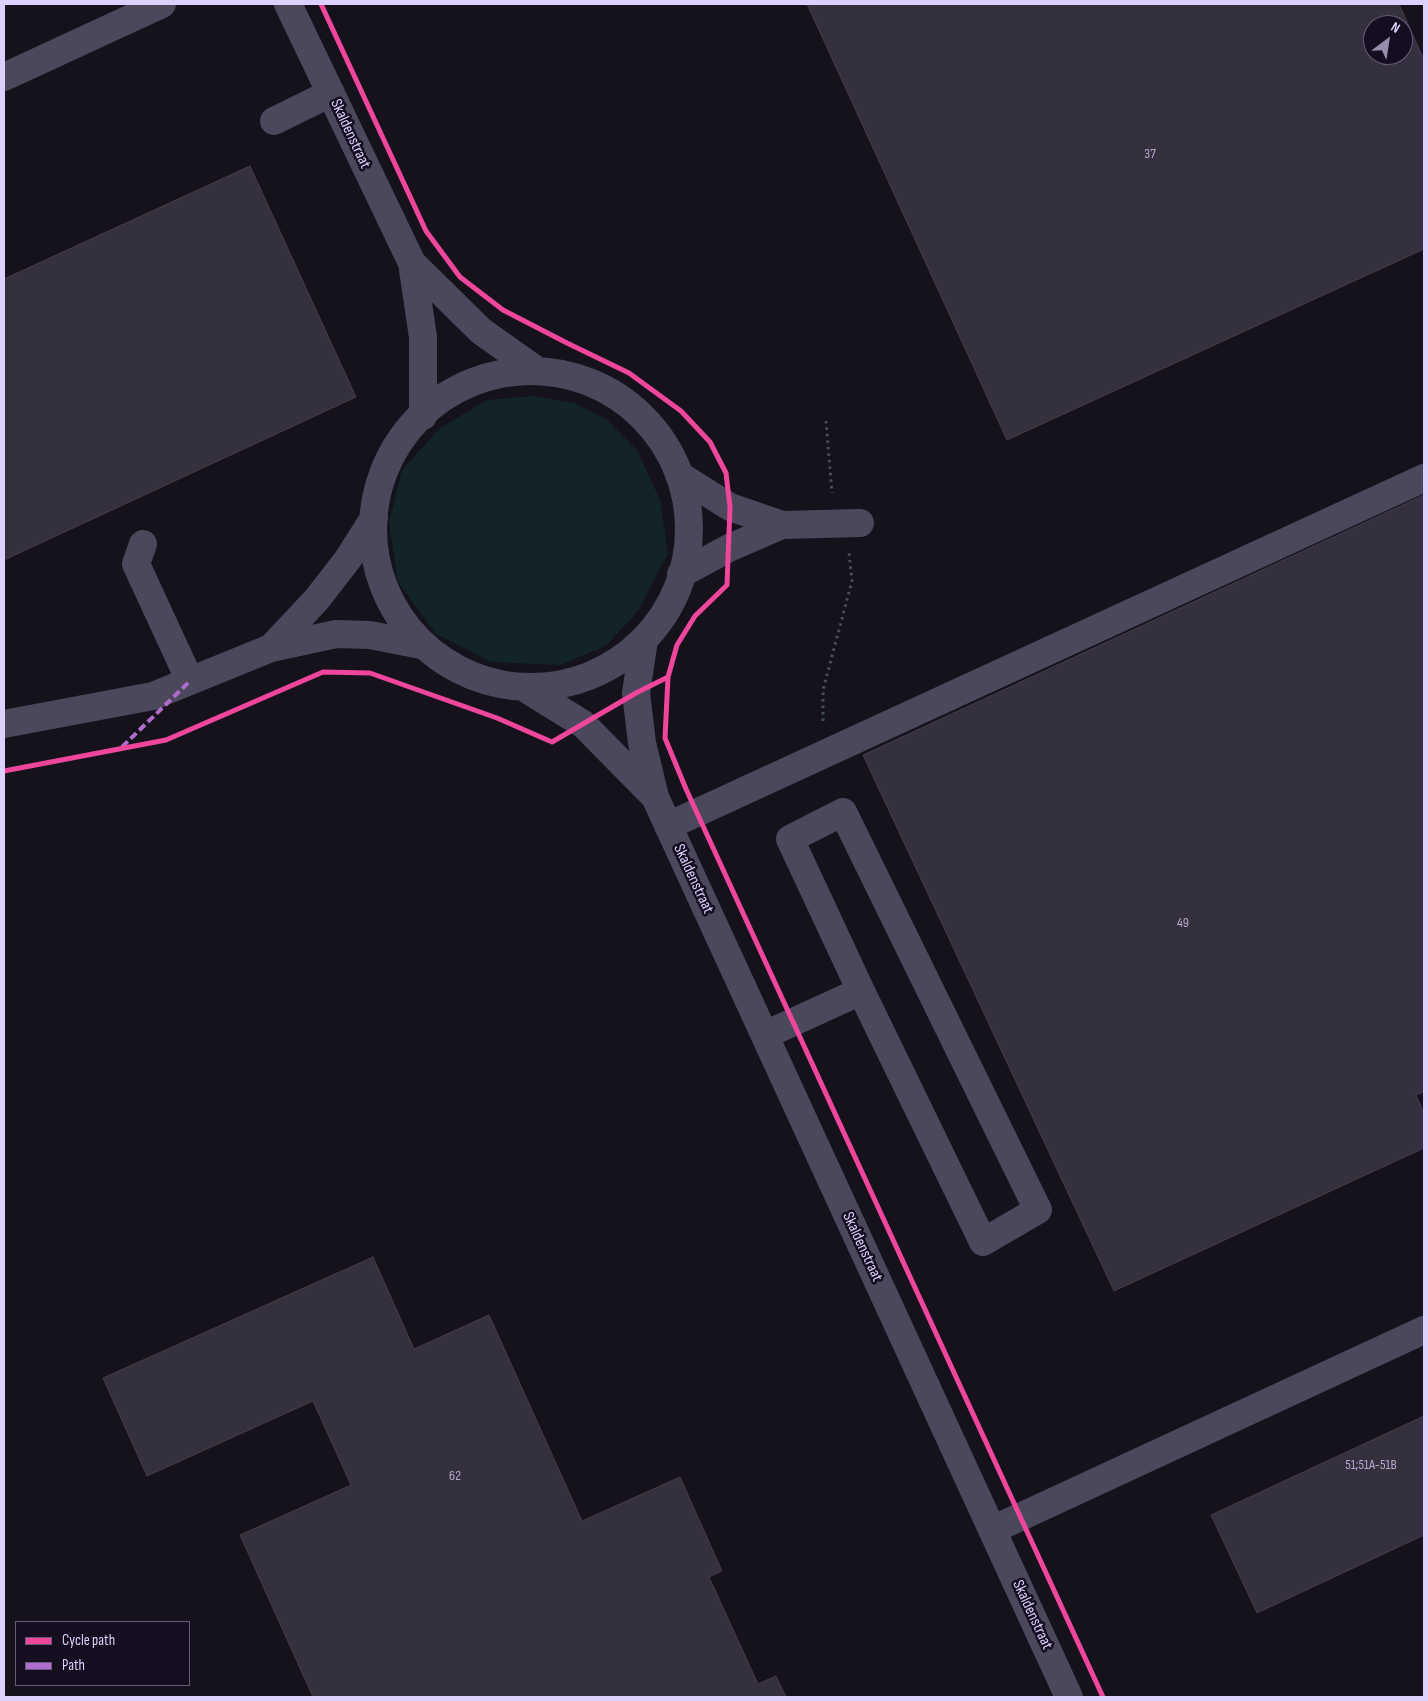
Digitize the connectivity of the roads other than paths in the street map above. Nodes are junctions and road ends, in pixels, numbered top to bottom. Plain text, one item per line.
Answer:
1 (162, 4) edge
2 (288, 4) edge
3 (4, 77) edge
4 (331, 93) junction
5 (274, 121) dead end
6 (412, 263) junction
7 (536, 370) junction
8 (423, 416) junction
9 (679, 475) junction
10 (1424, 478) edge
11 (375, 517) junction
12 (846, 524) road end
13 (782, 525) junction
14 (143, 544) dead end
15 (681, 574) junction
16 (644, 640) junction
17 (421, 645) junction
18 (271, 648) junction
19 (190, 681) junction
20 (526, 688) junction
21 (4, 724) edge
22 (655, 797) junction
23 (668, 826) junction
24 (861, 991) junction
25 (765, 1035) junction
26 (1424, 1330) edge
27 (992, 1530) junction
28 (1069, 1697) edge

1 - 3 street
2 - 4 street, Skaldenstraat
4 - 5 street
4 - 6 street, Skaldenstraat
6 - 7 street, Skaldenstraat
6 - 8 street, Skaldenstraat
7 - 8 street, Skaldenstraat
7 - 9 street, Skaldenstraat
8 - 11 street, Skaldenstraat
9 - 13 street
9 - 15 street, Skaldenstraat
10 - 23 street
11 - 17 street, Skaldenstraat
11 - 18 street
12 - 13 street
13 - 15 street
14 - 19 street
15 - 16 street, Skaldenstraat
16 - 20 street, Skaldenstraat
16 - 22 street, Skaldenstraat
17 - 18 street
17 - 20 street, Skaldenstraat
18 - 19 street
19 - 21 street
20 - 22 street, Skaldenstraat
22 - 23 street, Skaldenstraat
23 - 25 street, Skaldenstraat
24 - 24 street
24 - 25 street
25 - 27 street, Skaldenstraat
26 - 27 street
27 - 28 street, Skaldenstraat

